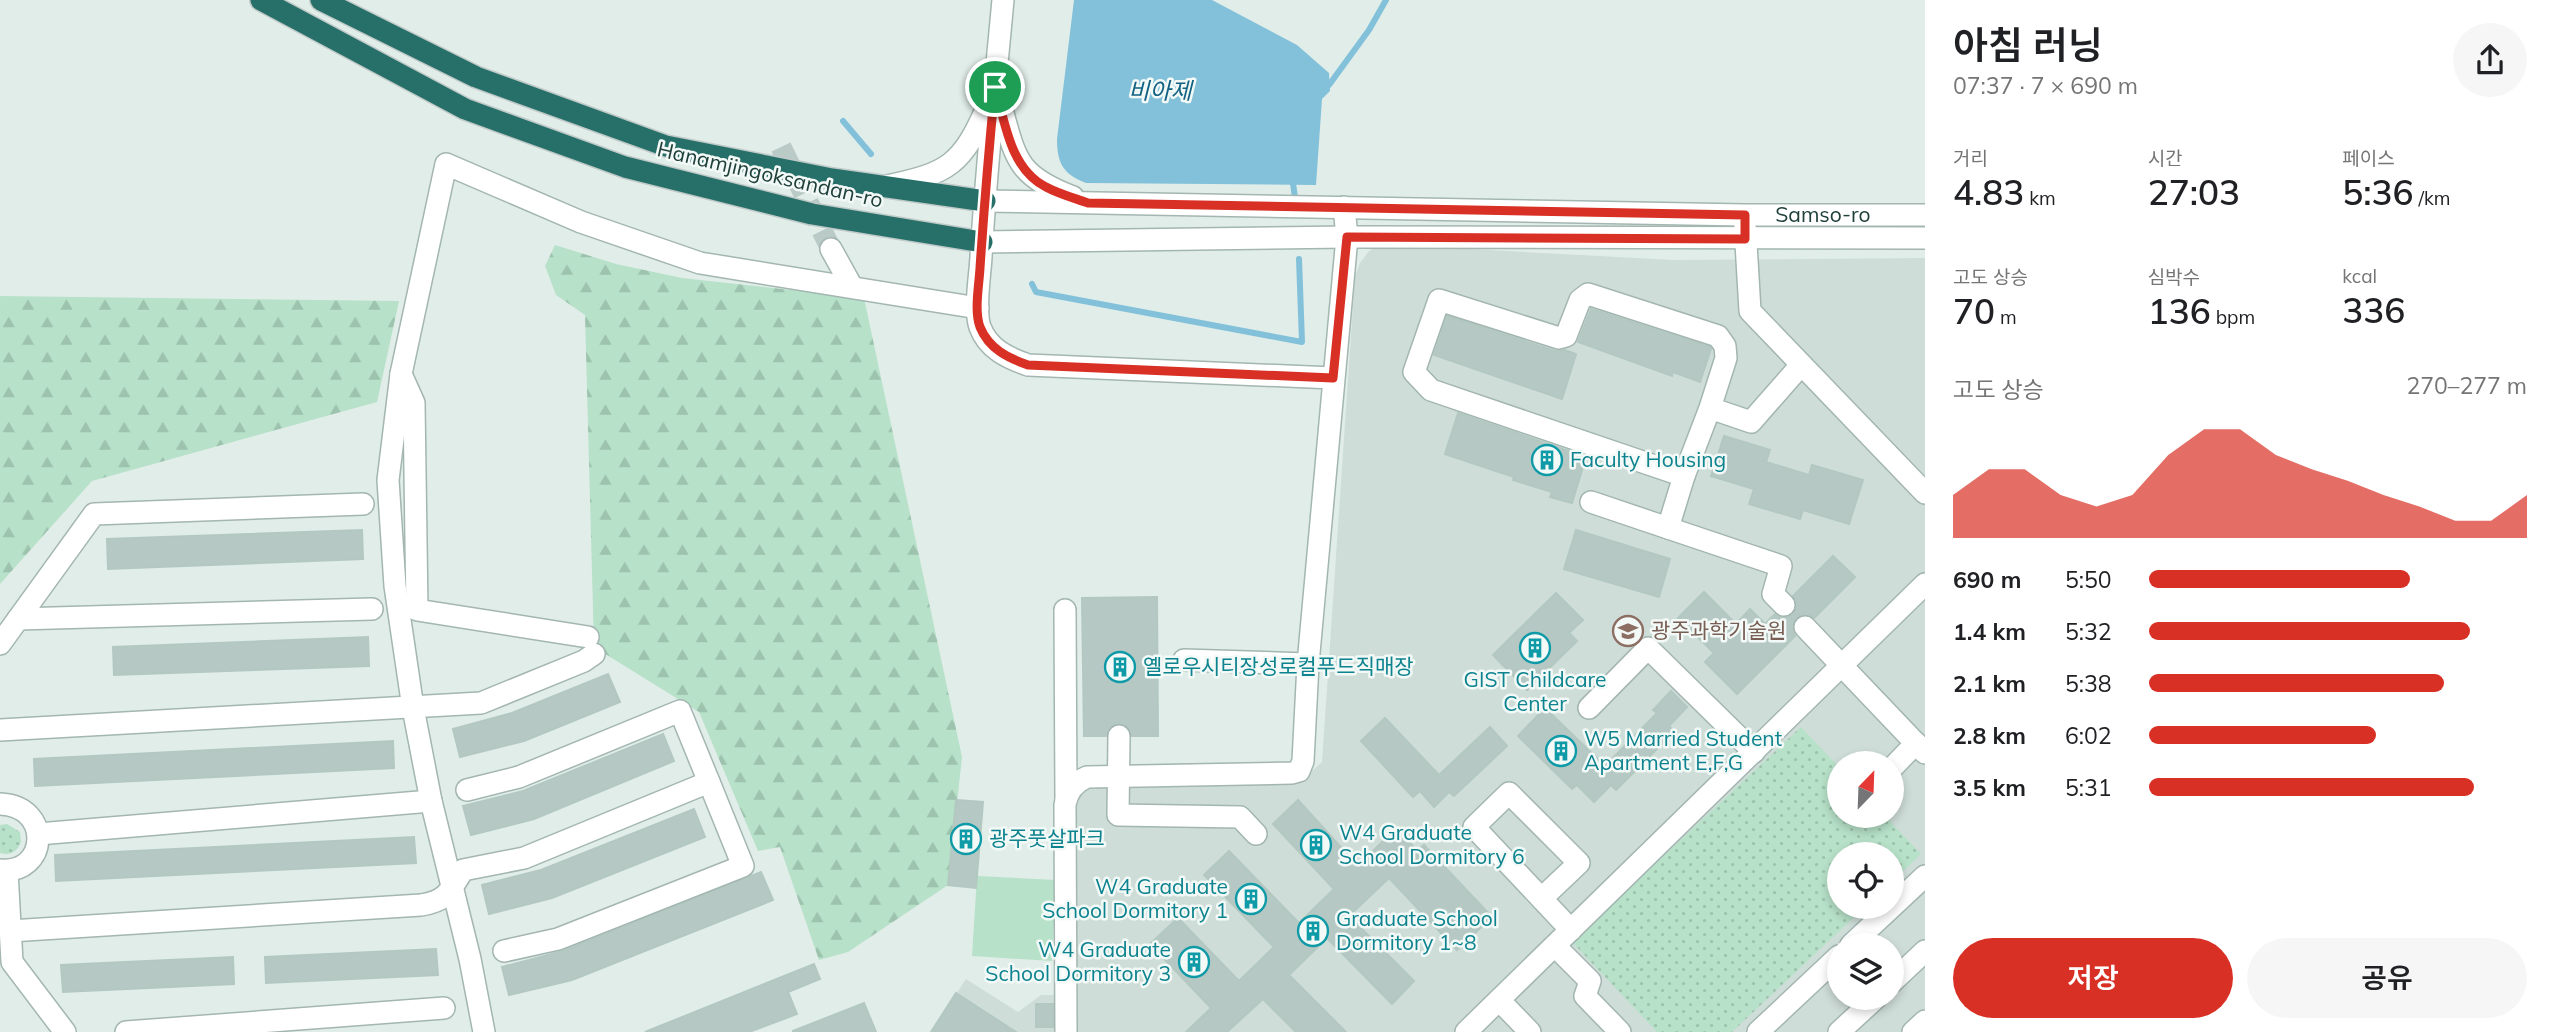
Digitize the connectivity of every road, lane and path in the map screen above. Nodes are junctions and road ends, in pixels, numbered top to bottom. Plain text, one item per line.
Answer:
1 (261, 0) edge
2 (321, 0) edge
3 (1003, 0) edge
4 (995, 87) junction
5 (884, 187) junction
6 (985, 201) junction
7 (1088, 203) junction
8 (1344, 207) junction
9 (1745, 215) junction
10 (1925, 215) edge
11 (1347, 237) junction
12 (1925, 238) edge
13 (1745, 239) junction
14 (982, 242) junction
15 (831, 249) tunnel mouth
16 (852, 287) junction
17 (978, 308) junction
18 (1801, 365) junction
19 (401, 374) junction
20 (1333, 378) junction
21 (1710, 408) junction
22 (1684, 476) junction
23 (1925, 493) edge
24 (1591, 502) dead end
25 (363, 504) dead end
26 (1668, 528) junction
27 (1925, 584) edge
28 (1784, 605) dead end
29 (372, 609) dead end
30 (1065, 610) dead end
31 (18, 620) junction
32 (1805, 627) dead end
33 (0, 644) edge
34 (1184, 660) dead end
35 (1308, 664) junction
36 (1843, 665) junction
37 (413, 708) junction
38 (1589, 708) dead end
39 (0, 730) edge
40 (1119, 736) dead end
41 (1921, 748) edge
42 (1754, 752) junction
43 (1904, 760) edge
44 (1119, 776) junction
45 (709, 782) junction
46 (467, 790) dead end
47 (1066, 799) junction
48 (431, 801) junction
49 (0, 803) edge
50 (38, 834) junction
51 (1256, 834) dead end
52 (4, 870) edge
53 (1925, 876) edge
54 (452, 888) junction
55 (1542, 898) junction
56 (1571, 930) junction
57 (10, 931) junction
58 (1865, 933) edge
59 (1555, 946) junction
60 (504, 951) dead end
61 (1925, 951) edge
62 (1827, 967) edge
63 (1904, 971) edge
64 (1499, 1000) junction
65 (444, 1007) dead end
66 (1862, 1010) edge
67 (1925, 1021) edge
68 (65, 1032) edge
69 (126, 1032) edge
70 (484, 1032) edge
71 (1066, 1032) edge
72 (1466, 1032) edge
73 (1530, 1032) edge
74 (1620, 1032) edge
75 (1758, 1032) edge
76 (1839, 1032) edge
77 (1913, 1032) edge

1 - 14 highway, Hanamjingoksandan-ro
2 - 5 highway, Hanamjingoksandan-ro
3 - 4 street
4 - 5 street
4 - 6 street
4 - 7 street
5 - 6 highway, Hanamjingoksandan-ro
6 - 7 street, Hanamjingoksandan-ro
6 - 14 street
7 - 8 street, Hanamjingoksandan-ro
8 - 9 street, Samso-ro
8 - 11 street
9 - 10 street, Samso-ro
9 - 13 street
11 - 13 street, Samso-ro
11 - 14 street, Hanamjingoksandan-ro
11 - 20 street
12 - 13 street, Samso-ro
13 - 18 street
14 - 17 street
15 - 16 street
16 - 17 street
16 - 19 street
17 - 20 street
18 - 21 street
18 - 23 street
19 - 37 street
19 - 37 street
20 - 35 street
21 - 22 street
21 - 22 street
22 - 26 street
24 - 26 street
25 - 31 street
26 - 28 street
27 - 36 street
29 - 31 street
30 - 47 street
31 - 33 street
32 - 36 street
34 - 35 street
35 - 44 street
36 - 41 street
36 - 42 street
37 - 39 street
37 - 48 street
38 - 42 street
40 - 44 street
41 - 43 street
42 - 56 street
44 - 47 street
44 - 51 street
45 - 46 street
45 - 54 street
45 - 60 street
47 - 71 street
48 - 50 street
48 - 54 street
49 - 50 street
50 - 52 street
52 - 57 street
53 - 58 street
54 - 57 street
54 - 70 street
55 - 55 street
55 - 56 street
56 - 59 street
57 - 68 street
59 - 64 street
59 - 74 street
61 - 63 street
62 - 75 street
64 - 72 street
64 - 73 street
65 - 69 street
66 - 76 street
67 - 77 street

